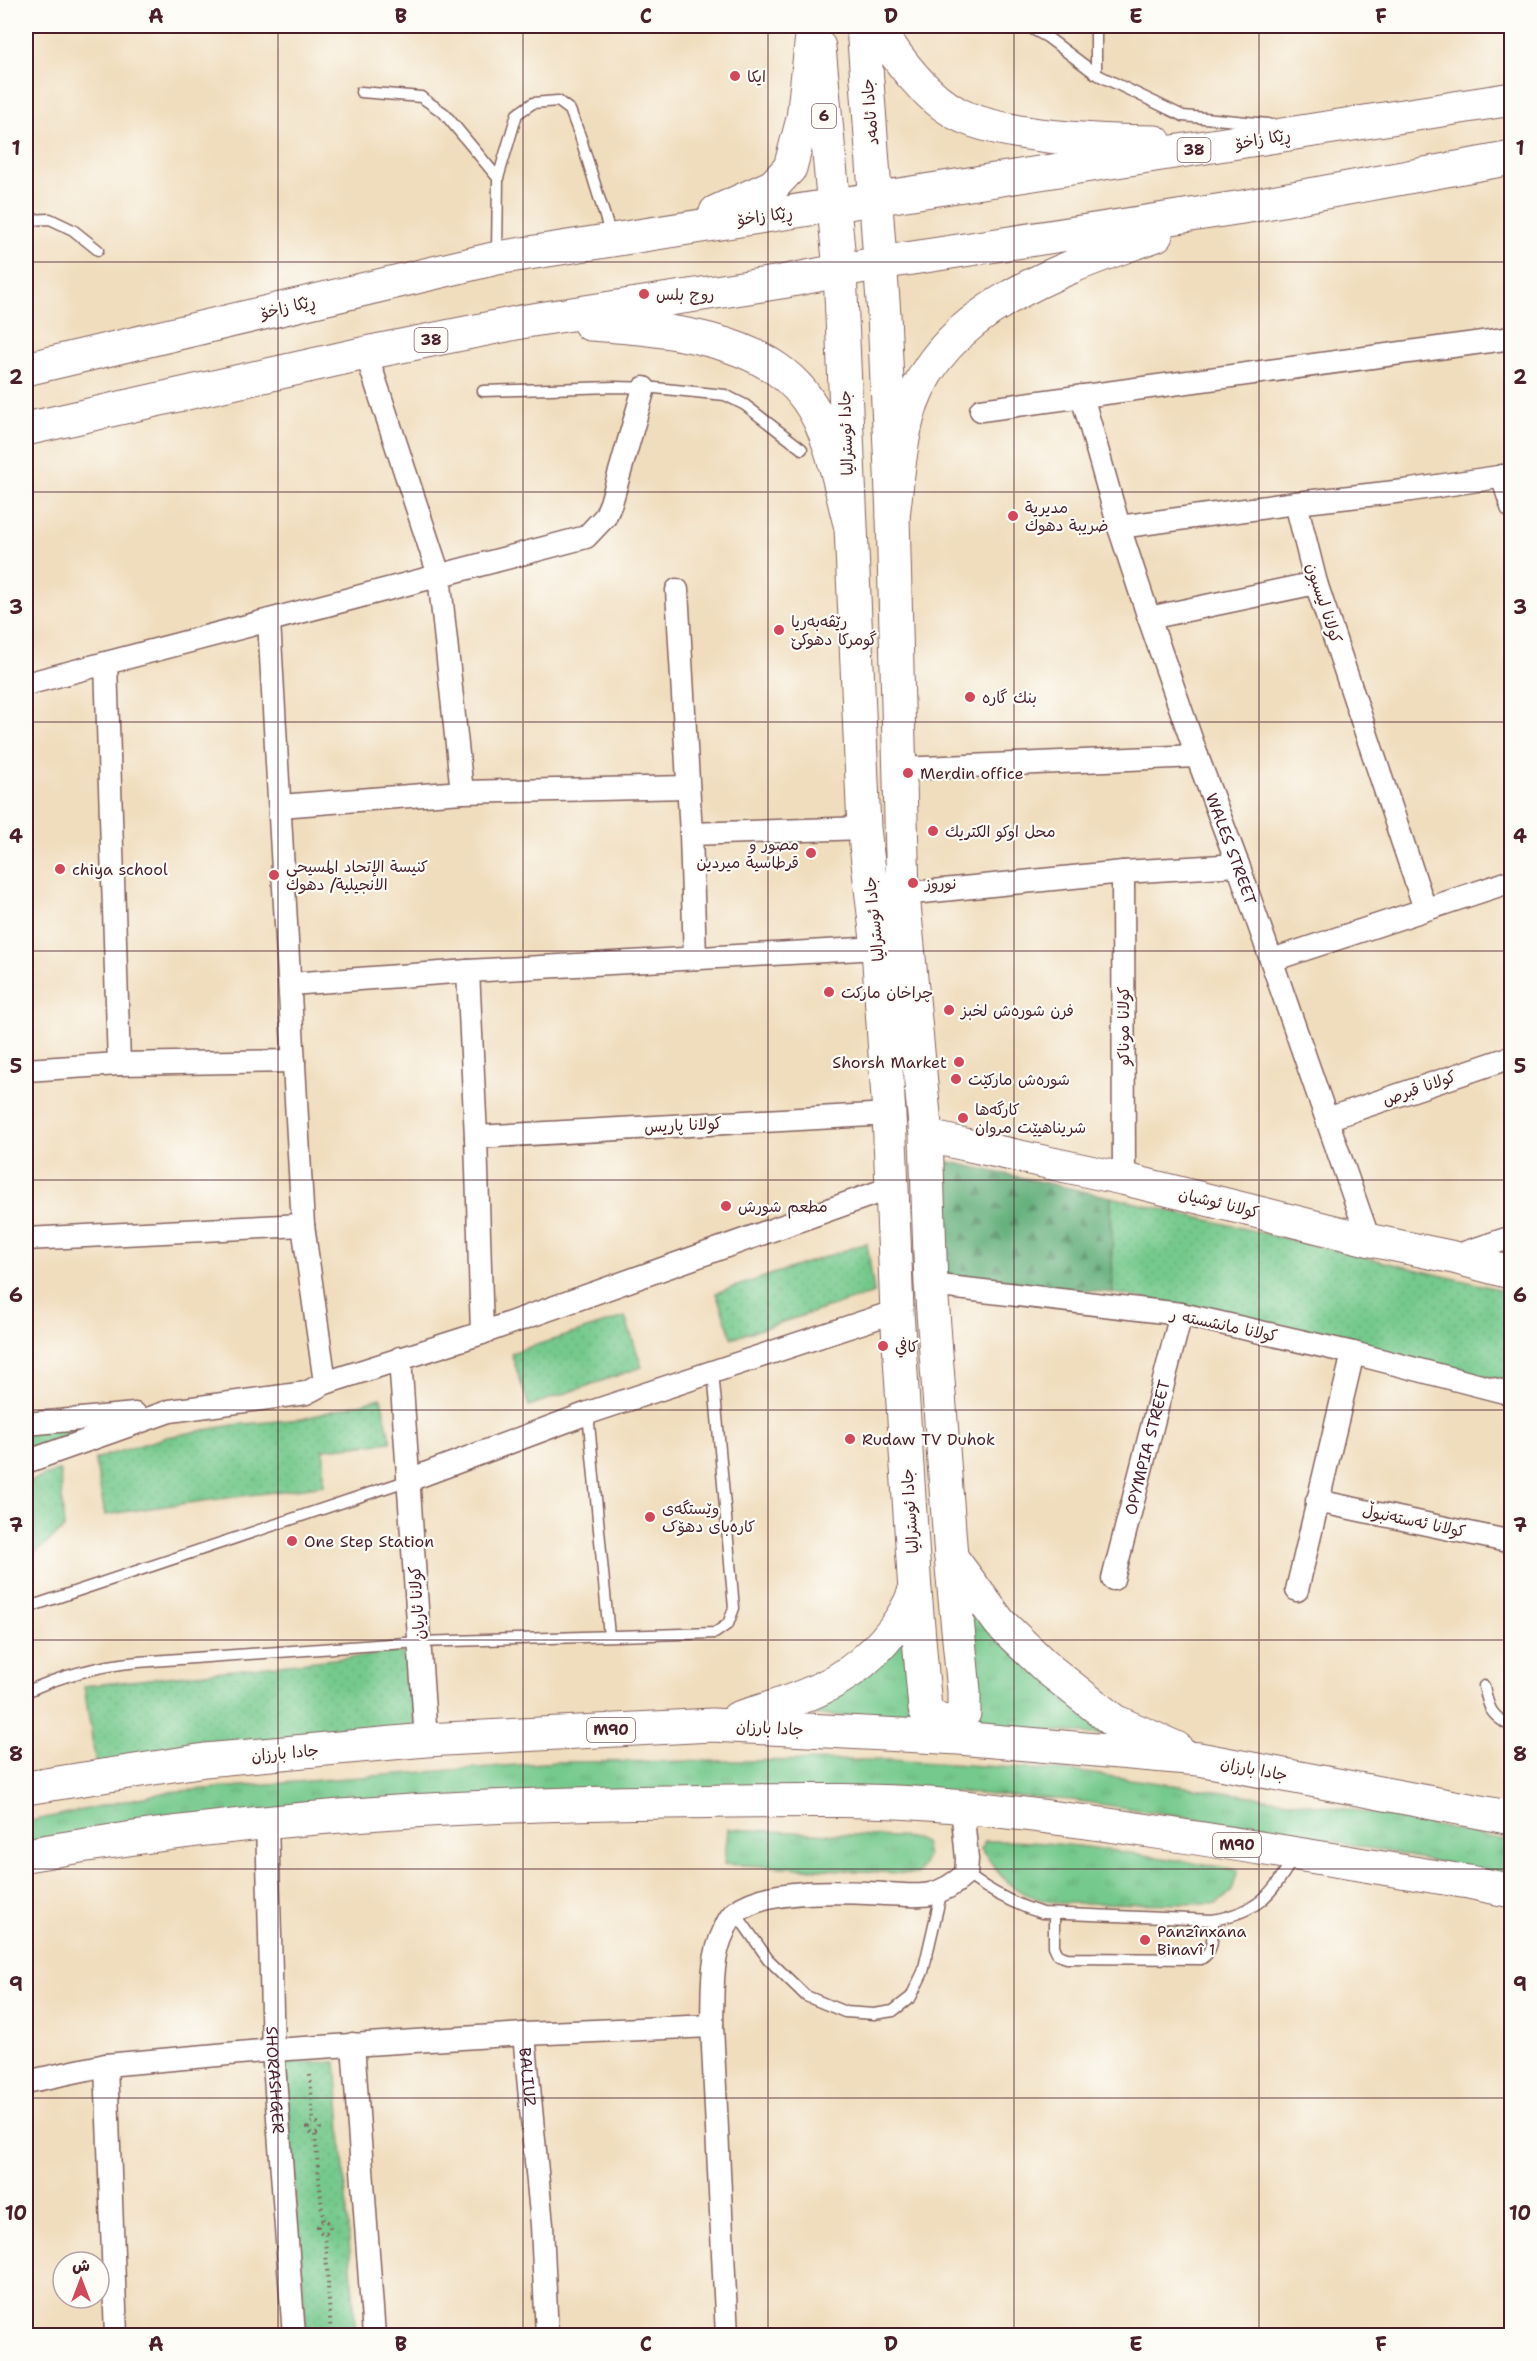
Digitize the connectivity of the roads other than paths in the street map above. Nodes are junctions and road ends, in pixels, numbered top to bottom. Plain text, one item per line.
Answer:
1 (815, 26) edge
2 (863, 26) edge
3 (877, 26) edge
4 (1027, 26) edge
5 (1096, 26) edge
6 (1096, 74) junction
7 (361, 93) dead end
8 (1512, 99) edge
9 (1322, 129) junction
10 (1240, 143) junction
11 (1512, 158) edge
12 (498, 178) junction
13 (877, 199) junction
14 (1249, 206) junction
15 (832, 207) junction
16 (26, 220) edge
17 (648, 234) junction
18 (612, 240) junction
19 (98, 250) dead end
20 (496, 258) junction
21 (880, 263) junction
22 (840, 271) junction
23 (526, 321) junction
24 (1512, 338) edge
25 (366, 353) junction
26 (26, 369) edge
27 (644, 388) junction
28 (483, 391) dead end
29 (1082, 396) junction
30 (981, 410) dead end
31 (26, 429) edge
32 (802, 449) dead end
33 (1507, 475) edge
34 (1296, 504) junction
35 (1512, 507) edge
36 (893, 516) junction
37 (850, 524) junction
38 (1119, 527) junction
39 (439, 575) junction
40 (1316, 583) junction
41 (677, 590) dead end
42 (1149, 618) junction
43 (269, 621) junction
44 (106, 663) junction
45 (26, 684) edge
46 (1197, 756) junction
47 (900, 769) junction
48 (688, 787) junction
49 (462, 792) junction
50 (280, 806) junction
51 (864, 828) junction
52 (691, 834) junction
53 (1238, 865) junction
54 (1123, 872) junction
55 (1512, 881) edge
56 (903, 894) junction
57 (1425, 909) junction
58 (878, 948) junction
59 (695, 958) junction
60 (1272, 960) junction
61 (468, 971) junction
62 (290, 984) junction
63 (1512, 1057) edge
64 (294, 1061) junction
65 (119, 1064) junction
66 (26, 1070) edge
67 (890, 1114) junction
68 (1327, 1119) junction
69 (926, 1136) junction
70 (477, 1137) junction
71 (1124, 1179) junction
72 (893, 1187) junction
73 (303, 1225) junction
74 (1512, 1237) edge
75 (26, 1239) edge
76 (1369, 1240) junction
77 (1452, 1257) junction
78 (1512, 1273) edge
79 (931, 1285) junction
80 (897, 1311) junction
81 (1181, 1314) junction
82 (482, 1333) junction
83 (1353, 1353) junction
84 (400, 1358) junction
85 (713, 1371) junction
86 (325, 1383) junction
87 (1512, 1394) edge
88 (170, 1410) junction
89 (588, 1413) junction
90 (26, 1424) edge
91 (26, 1462) edge
92 (409, 1480) junction
93 (1317, 1501) junction
94 (1512, 1542) edge
95 (951, 1557) junction
96 (1113, 1579) dead end
97 (1297, 1590) dead end
98 (915, 1591) junction
99 (26, 1608) edge
100 (609, 1636) junction
101 (419, 1642) junction
102 (1484, 1686) dead end
103 (26, 1692) edge
104 (712, 1725) junction
105 (1512, 1727) edge
106 (426, 1740) junction
107 (1199, 1759) junction
108 (26, 1788) edge
109 (962, 1807) junction
110 (1512, 1818) edge
111 (267, 1822) junction
112 (1296, 1855) junction
113 (26, 1856) edge
114 (966, 1874) junction
115 (942, 1890) junction
116 (1512, 1891) edge
117 (735, 1912) junction
118 (1054, 1915) junction
119 (1213, 1920) junction
120 (712, 2026) junction
121 (524, 2034) junction
122 (353, 2044) junction
123 (273, 2050) junction
124 (106, 2065) junction
125 (26, 2082) edge
126 (116, 2336) edge
127 (294, 2336) edge
128 (374, 2336) edge
129 (547, 2336) edge
130 (727, 2336) edge

1 - 15 main road, 6
1 - 17 main road
2 - 13 main road, جادا ئامەد
3 - 10 main road
4 - 6 lane
5 - 6 lane
6 - 9 lane
7 - 12 lane
8 - 9 main road, ڕێکا زاخۆ / 38
9 - 10 main road, ڕێکا زاخۆ / 38
10 - 13 main road, ڕێکا زاخۆ / 38
11 - 14 main road, 38
12 - 18 lane
12 - 20 lane
13 - 15 main road, ڕێکا زاخۆ / 38
13 - 21 main road, جادا ئامەد
14 - 21 main road, 38
14 - 36 main road
15 - 17 main road, ڕێکا زاخۆ / 38
15 - 22 main road, جادا ئوسترالیا
16 - 19 lane
17 - 18 main road, ڕێکا زاخۆ / 38
18 - 20 main road, ڕێکا زاخۆ / 38
20 - 26 main road, ڕێکا زاخۆ / 38
21 - 22 main road, 38
21 - 36 main road, جادا ئوسترالیا
22 - 23 main road, 38
22 - 37 main road, جادا ئوسترالیا
23 - 25 main road, 38
23 - 37 main road
24 - 29 street
25 - 31 main road, 38
25 - 39 street
27 - 28 lane
27 - 32 lane
27 - 39 street
29 - 30 street
29 - 38 street, WALES STREET
33 - 34 street
33 - 35 street
34 - 38 street
34 - 40 street, كولانا ليسبون
36 - 47 main road, جادا ئوسترالیا
37 - 51 main road, جادا ئوسترالیا
38 - 42 street, WALES STREET
39 - 43 street
39 - 49 street
40 - 42 street
40 - 57 street, كولانا ليسبون
41 - 48 street
42 - 46 street, WALES STREET
43 - 44 street
43 - 50 street
44 - 45 street
44 - 65 street
46 - 47 street
46 - 53 street, WALES STREET
47 - 56 main road, جادا ئوسترالیا
48 - 49 street
48 - 52 street
49 - 50 street
50 - 62 street
51 - 52 street
51 - 58 main road, جادا ئوسترالیا
52 - 59 street
53 - 54 street
53 - 60 street, WALES STREET
54 - 56 street
54 - 71 street, كولانا موناكو
55 - 57 street
56 - 69 main road, جادا ئوسترالیا
57 - 60 street
58 - 59 street
58 - 67 main road, جادا ئوسترالیا
59 - 61 street
60 - 68 street, WALES STREET
61 - 62 street
61 - 70 street
62 - 64 street
63 - 68 street, كولانا قبرص
64 - 65 street
64 - 73 street
65 - 66 street
67 - 70 street, كولانا پاریس
67 - 72 main road, جادا ئوسترالیا
68 - 76 street, WALES STREET
69 - 71 street, كولانا ئوشيان
69 - 79 main road, جادا ئوسترالیا
70 - 82 street
71 - 76 street, كولانا ئوشيان
72 - 80 main road, جادا ئوسترالیا
72 - 82 street
73 - 75 street
73 - 86 street
74 - 77 street
76 - 77 street, كولانا ئوشيان
77 - 78 street, كولانا ئوشيان
79 - 81 street, كولانا مانشسته ر
79 - 95 main road, جادا ئوسترالیا
80 - 85 street
80 - 98 main road, جادا ئوسترالیا
81 - 83 street, كولانا مانشسته ر
81 - 96 street, OPYMPIA STREET
82 - 84 street
83 - 87 street, كولانا مانشسته ر
83 - 93 street
84 - 86 street
84 - 92 street, كولانا ئاريان
85 - 89 street
85 - 100 lane
86 - 88 street
88 - 90 street
88 - 91 street
89 - 92 street
89 - 100 lane
92 - 99 lane
92 - 101 street, كولانا ئاريان
93 - 94 street, كولانا ئەستەنبوڵ
93 - 97 street
95 - 98 main road, جادا ئوسترالیا
95 - 107 main road
98 - 104 main road
100 - 101 lane
101 - 103 lane
101 - 106 street, كولانا ئاريان
102 - 105 lane
104 - 106 main road, جادا بارزان / M90
104 - 107 main road, جادا بارزان / M90
106 - 108 main road, جادا بارزان / M90
107 - 110 main road, جادا بارزان / M90
109 - 111 main road, M90
109 - 112 main road, M90
109 - 114 street
111 - 113 main road, M90
111 - 123 street, SHORASHGER
112 - 116 main road, M90
112 - 119 lane
114 - 115 street
114 - 118 lane
115 - 117 street
115 - 117 lane
117 - 120 street
118 - 119 lane
118 - 119 lane
120 - 121 street
120 - 130 street
121 - 122 street, BALIUZ
121 - 129 street, BALIUZ
122 - 123 street, BALIUZ
122 - 128 street
123 - 124 street, BALIUZ
123 - 127 street, SHORASHGER
124 - 125 street, BALIUZ
124 - 126 street

